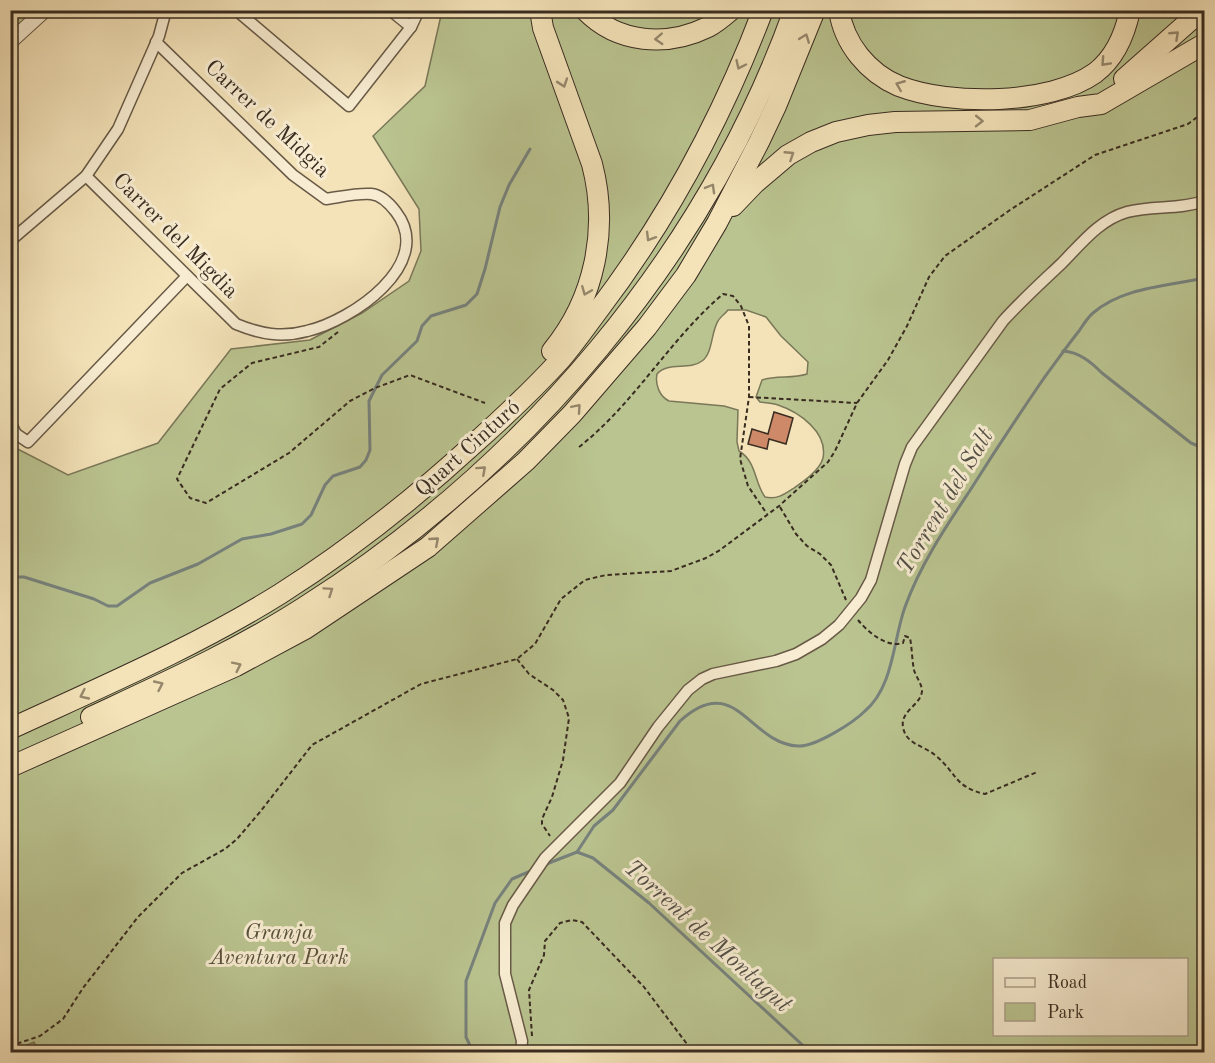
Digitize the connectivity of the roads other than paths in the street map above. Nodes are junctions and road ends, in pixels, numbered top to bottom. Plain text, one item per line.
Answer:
1 (45, 10) edge
2 (166, 10) edge
3 (236, 10) edge
4 (390, 10) edge
5 (419, 10) edge
6 (533, 10) edge
7 (585, 10) edge
8 (731, 10) edge
9 (763, 10) edge
10 (794, 10) edge
11 (815, 10) edge
12 (839, 10) edge
13 (1130, 10) edge
14 (1202, 10) edge
15 (542, 19) edge
16 (411, 27) junction
17 (10, 42) edge
18 (156, 42) junction
19 (1204, 44) edge
20 (1078, 107) junction
21 (86, 176) junction
22 (1204, 201) edge
23 (717, 224) junction
24 (10, 241) edge
25 (187, 276) junction
26 (236, 324) joint
27 (10, 422) edge
28 (484, 435) junction
29 (10, 729) edge
30 (10, 754) edge
31 (10, 767) edge
32 (521, 1053) edge

1 - 17 street
2 - 18 street
3 - 16 street
4 - 16 street
5 - 16 street
6 - 15 highway
8 -> 7 highway
9 -> 28 highway, Quart Cinturó
30 -> 10 highway, Quart Cinturó
23 -> 11 highway
13 -> 12 highway
20 -> 14 highway
15 -> 28 highway
18 - 21 street
18 - 26 street, Carrer de Midgia
19 - 20 highway
23 -> 20 highway
21 - 24 street
21 - 25 street, Carrer del Migdia
22 - 32 street
31 -> 23 highway
25 - 26 street, Carrer del Migdia
25 - 27 street
28 -> 29 highway, Quart Cinturó

